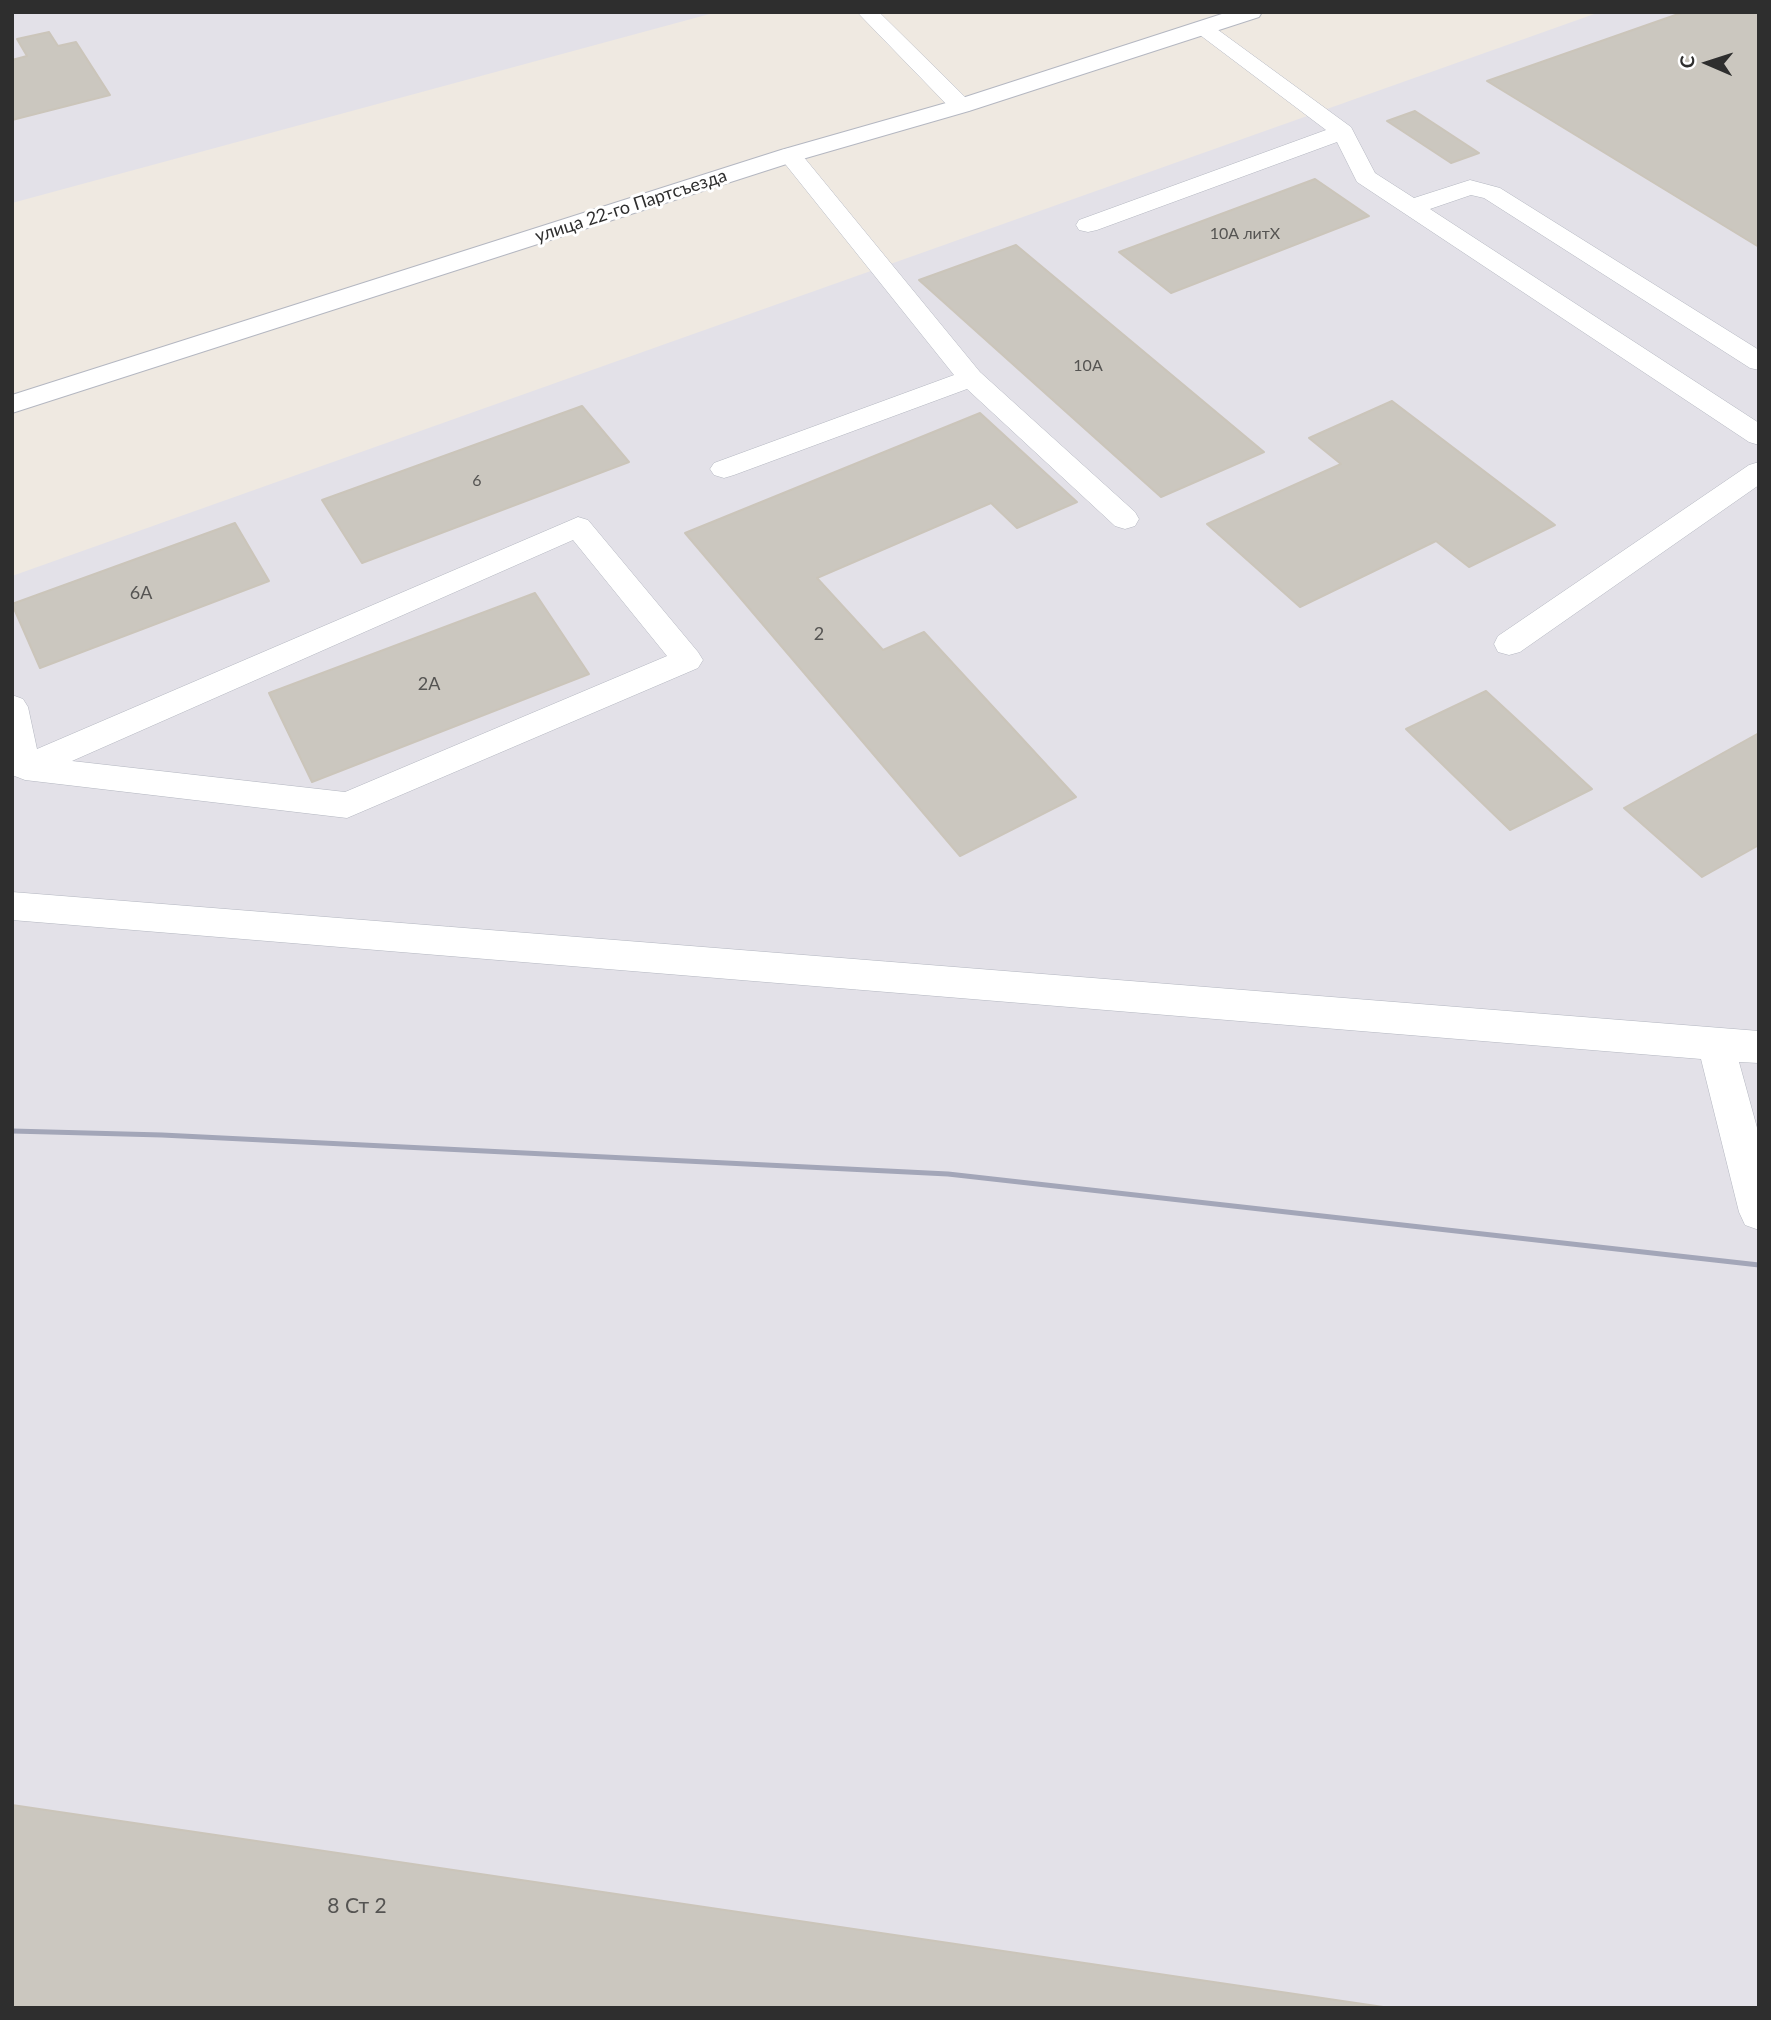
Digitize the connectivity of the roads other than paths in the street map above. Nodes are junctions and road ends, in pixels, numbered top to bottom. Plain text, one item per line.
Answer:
1 (867, 12) edge
2 (1251, 12) edge
3 (1203, 28) junction
4 (961, 106) junction
5 (1343, 132) junction
6 (790, 155) junction
7 (1412, 207) junction
8 (1088, 225) dead end
9 (1759, 362) edge
10 (971, 378) junction
11 (12, 404) edge
12 (1759, 436) edge
13 (724, 469) dead end
14 (1759, 471) edge
15 (1125, 519) dead end
16 (1509, 644) dead end
17 (12, 707) edge
18 (25, 768) junction
19 (12, 906) edge
20 (1716, 1044) junction
21 (1759, 1048) edge
22 (1759, 1212) edge

1 - 4 lane
2 - 3 street, улица 22-го Партсъезда
3 - 4 street, улица 22-го Партсъезда
3 - 5 lane
4 - 6 street, улица 22-го Партсъезда
5 - 7 lane
5 - 8 lane
6 - 10 lane
6 - 11 street, улица 22-го Партсъезда
7 - 9 lane
7 - 12 lane
10 - 13 lane
10 - 15 lane
14 - 16 lane
17 - 18 lane
18 - 18 lane
19 - 20 lane
20 - 21 lane
20 - 22 lane

